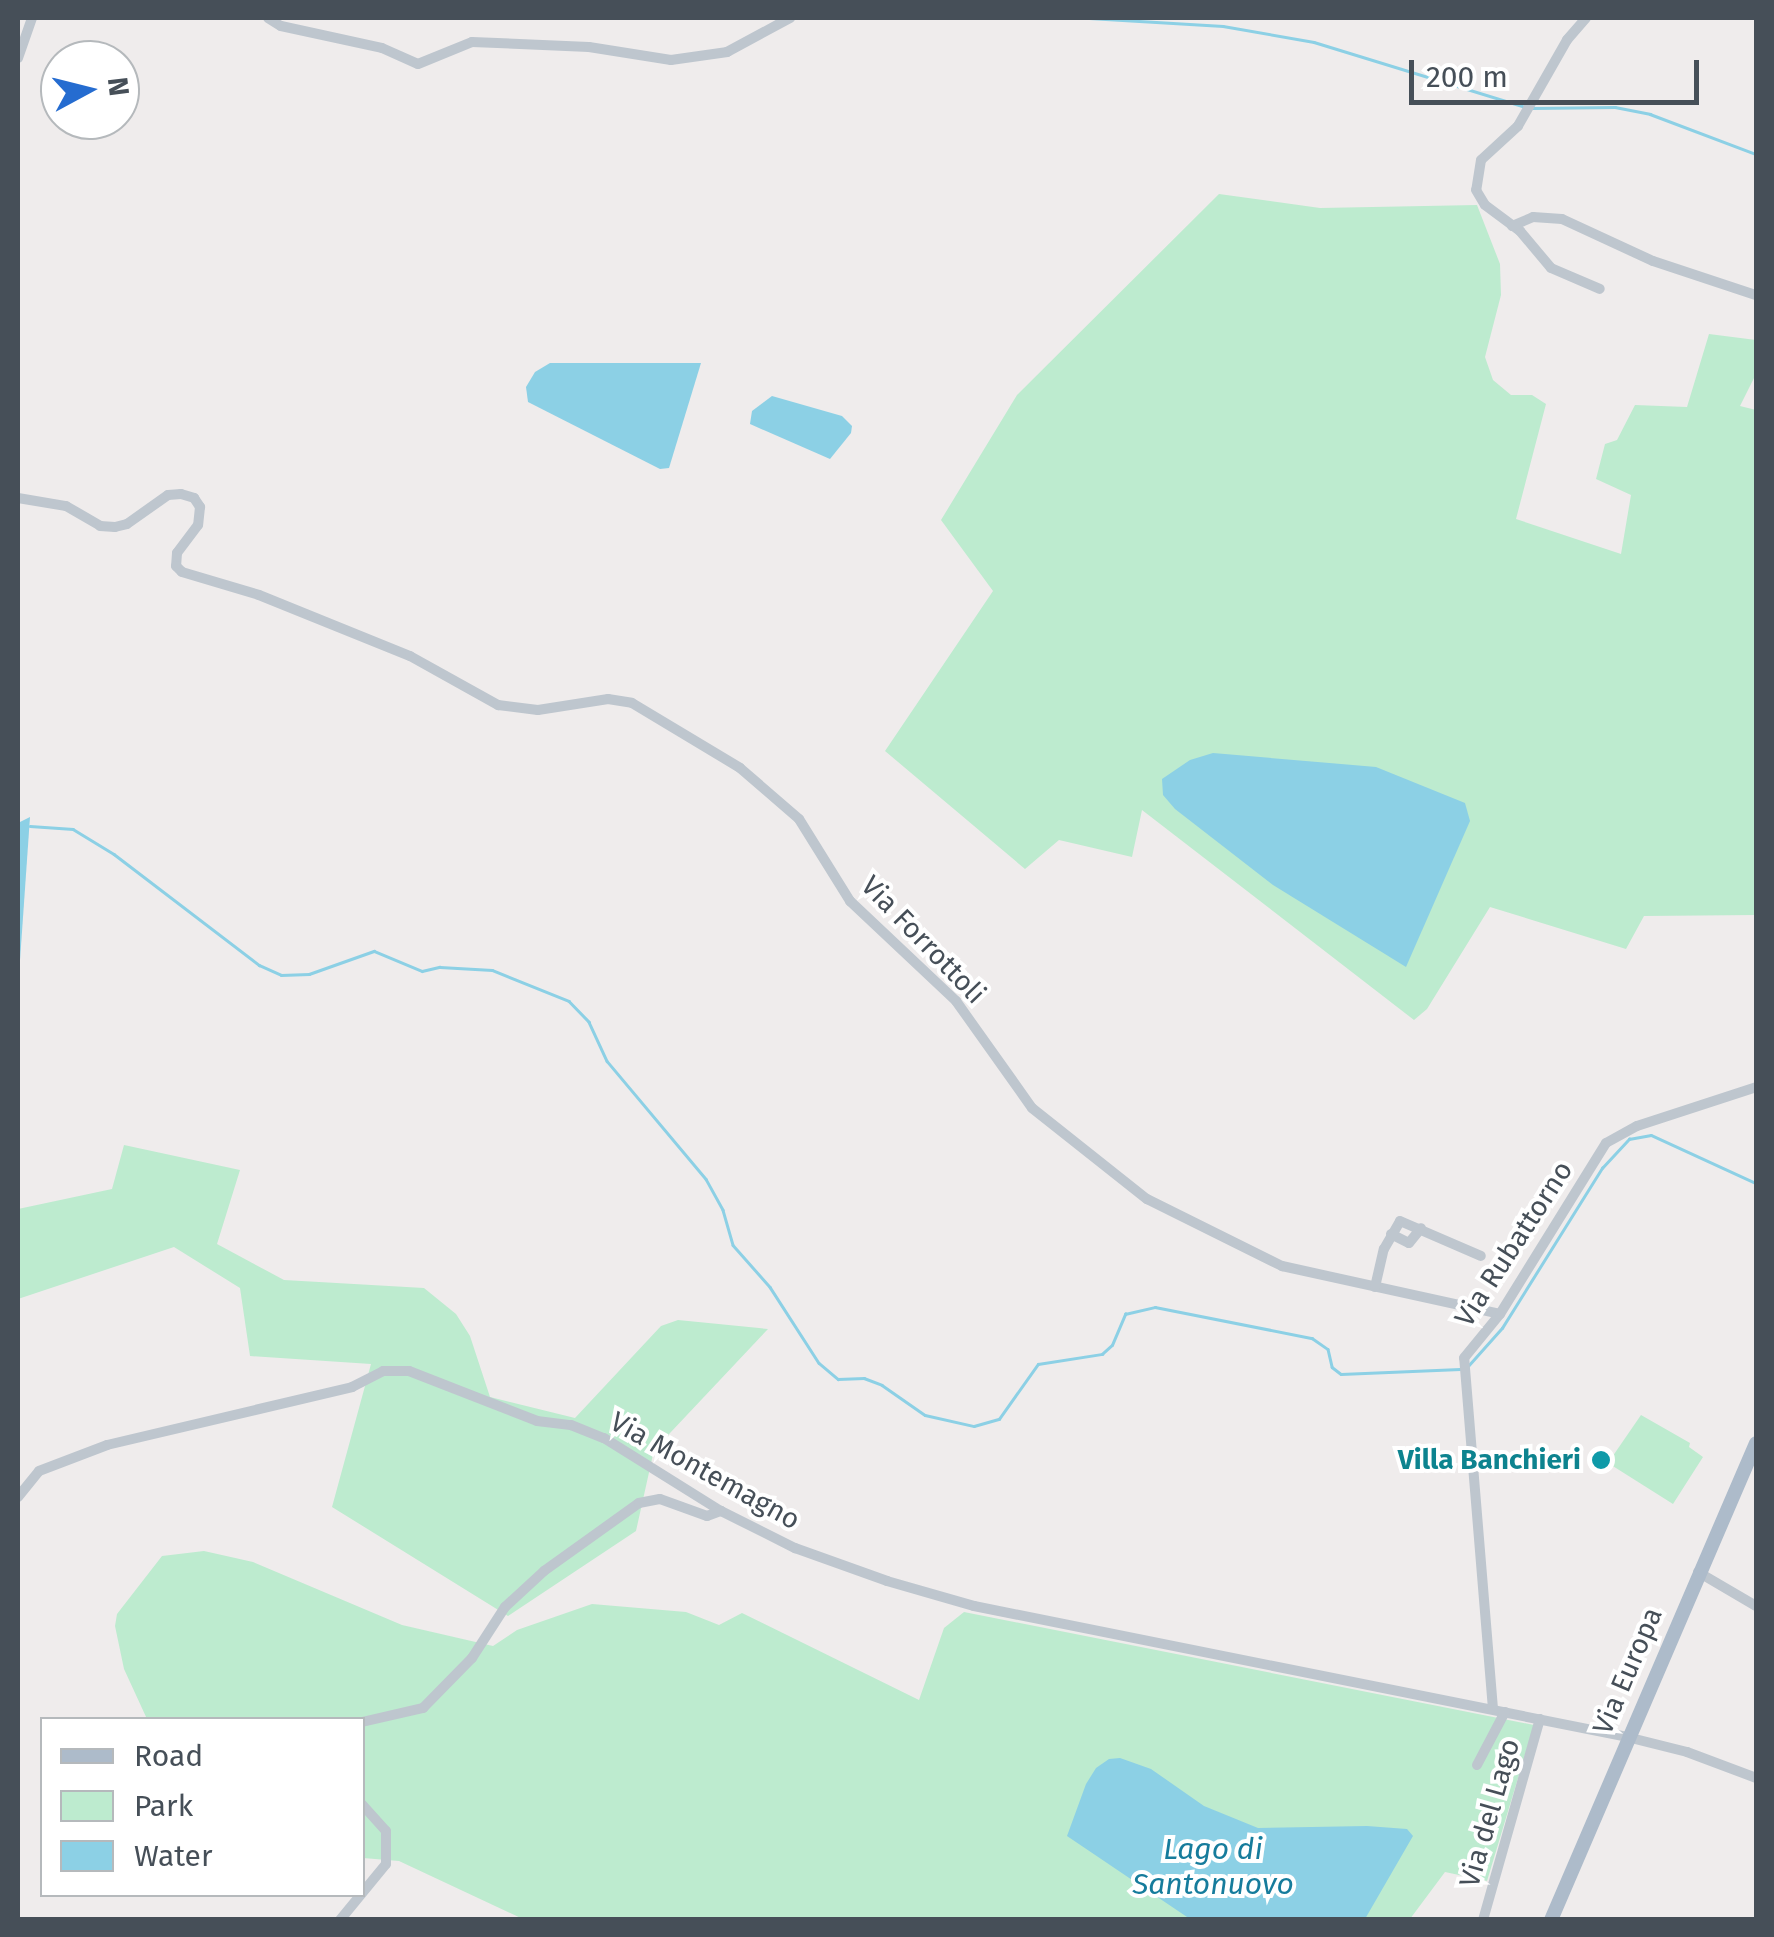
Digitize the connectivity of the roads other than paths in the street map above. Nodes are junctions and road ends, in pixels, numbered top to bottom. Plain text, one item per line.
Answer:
1 (32, 18) edge
2 (268, 18) edge
3 (790, 18) edge
4 (1586, 18) edge
5 (18, 58) edge
6 (1512, 226) junction
7 (1600, 288) dead end
8 (1756, 295) edge
9 (18, 498) edge
10 (1756, 1087) edge
11 (1421, 1228) junction
12 (1391, 1234) junction
13 (1481, 1256) dead end
14 (1375, 1288) junction
15 (1500, 1314) junction
16 (1756, 1444) edge
17 (18, 1497) edge
18 (722, 1511) junction
19 (1698, 1572) junction
20 (1756, 1606) edge
21 (1499, 1710) junction
22 (1540, 1719) junction
23 (365, 1721) edge
24 (1628, 1737) junction
25 (1477, 1765) dead end
26 (1756, 1778) edge
27 (365, 1807) edge
28 (365, 1890) edge
29 (359, 1897) edge
30 (340, 1920) edge
31 (1483, 1920) edge
32 (1551, 1920) edge

1 - 5 street
2 - 3 street
4 - 6 street
6 - 7 street
6 - 8 street
9 - 14 street, Via Forrottoli
10 - 15 street, Via Rubattorno
11 - 12 street
11 - 12 street
11 - 13 street
12 - 14 street
14 - 15 street, Via Forrottoli
15 - 21 street, Via Rubattorno
16 - 19 main road, Via Europa
17 - 18 street, Via Montemagno
18 - 21 street, Via Montemagno
18 - 23 street
19 - 20 street
19 - 24 main road, Via Europa
21 - 22 street, Via Montemagno
21 - 25 street
22 - 24 street, Via Montemagno
22 - 31 street, Via del Lago
24 - 26 street, Via Montemagno
24 - 32 main road, Via Europa
27 - 28 street
29 - 30 street

